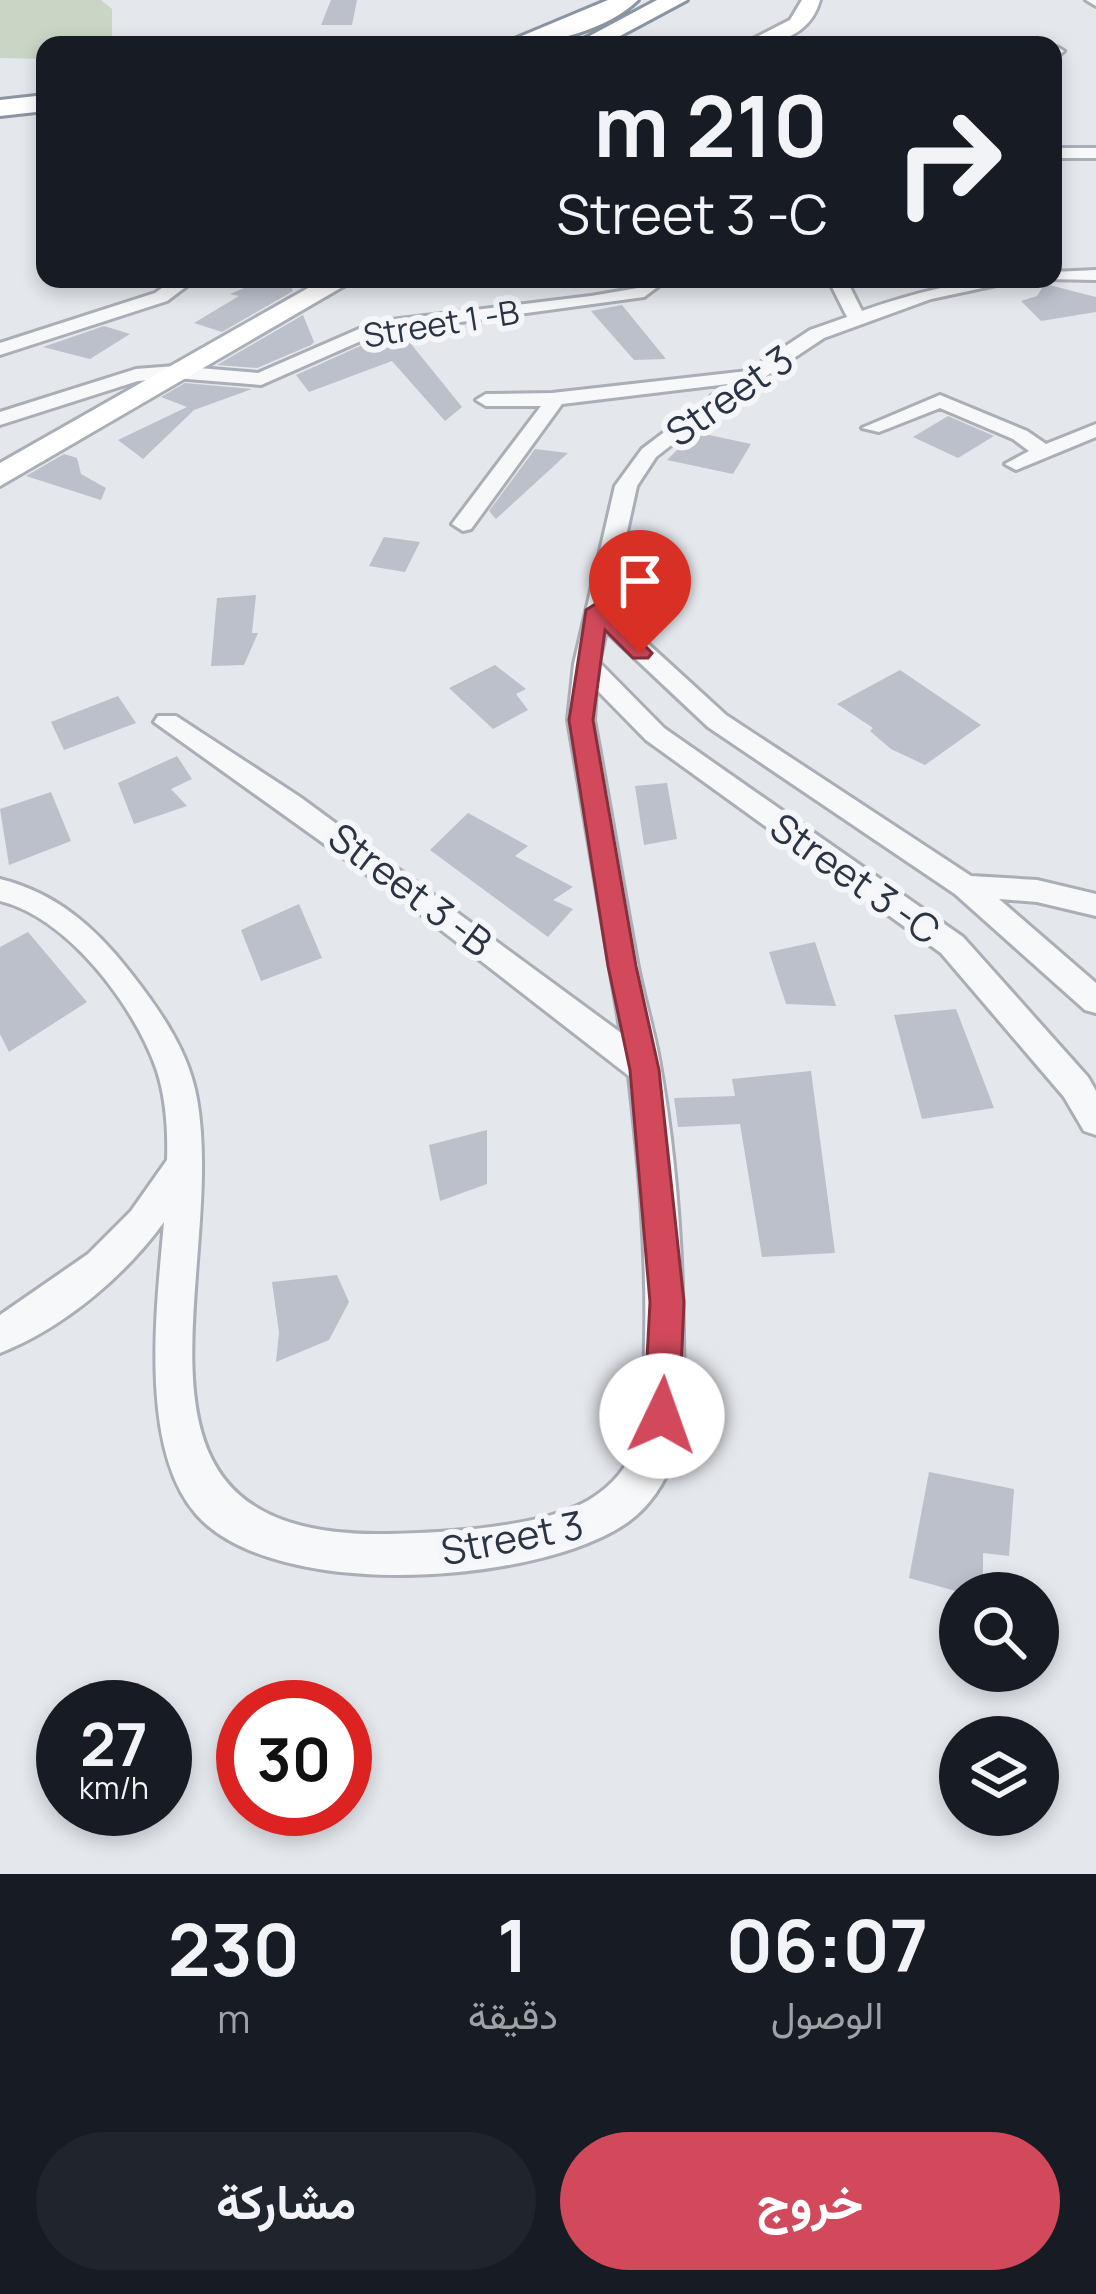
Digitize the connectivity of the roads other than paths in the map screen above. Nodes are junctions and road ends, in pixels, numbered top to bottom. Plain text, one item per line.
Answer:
1 (626, 0) edge
2 (642, 0) edge
3 (657, 0) edge
4 (675, 0) edge
5 (811, 0) edge
6 (539, 36) edge
7 (556, 36) edge
8 (575, 36) edge
9 (600, 36) edge
10 (771, 36) edge
11 (36, 100) edge
12 (0, 104) edge
13 (1062, 153) edge
14 (1096, 153) edge
15 (1096, 275) edge
16 (1062, 277) edge
17 (170, 288) edge
18 (327, 288) edge
19 (638, 288) edge
20 (842, 288) edge
21 (955, 288) edge
22 (856, 317) junction
23 (0, 349) edge
24 (175, 372) junction
25 (754, 376) junction
26 (486, 400) dead end
27 (554, 402) junction
28 (0, 419) edge
29 (872, 428) dead end
30 (1096, 430) edge
31 (1042, 451) junction
32 (1016, 464) dead end
33 (0, 476) edge
34 (463, 524) dead end
35 (597, 610) junction
36 (586, 664) junction
37 (166, 722) dead end
38 (965, 886) junction
39 (0, 890) edge
40 (1096, 905) edge
41 (1096, 1001) edge
42 (645, 1070) junction
43 (1096, 1121) edge
44 (183, 1162) junction
45 (0, 1335) edge

1 - 6 highway
2 - 7 highway
3 - 8 highway
4 - 9 highway
5 - 10 main road
11 - 12 highway
13 - 14 street
15 - 16 street
17 - 23 street
18 - 24 main road
19 - 24 street, Street 1 -B
20 - 22 street
21 - 22 street, Street 3
22 - 25 street, Street 3
24 - 28 street, Street 1 -B
24 - 33 main road
25 - 27 street
25 - 35 street, Street 3
26 - 27 street
27 - 34 street
29 - 31 street
30 - 31 street
31 - 32 street
35 - 36 street, Street 3
35 - 38 street, Street 3 -C
36 - 42 street, Street 3
36 - 43 street, Street 3 -C
37 - 42 street, Street 3 -B
38 - 40 street
38 - 41 street, Street 3 -C
39 - 44 street, Street 3
42 - 44 street, Street 3
44 - 45 street

